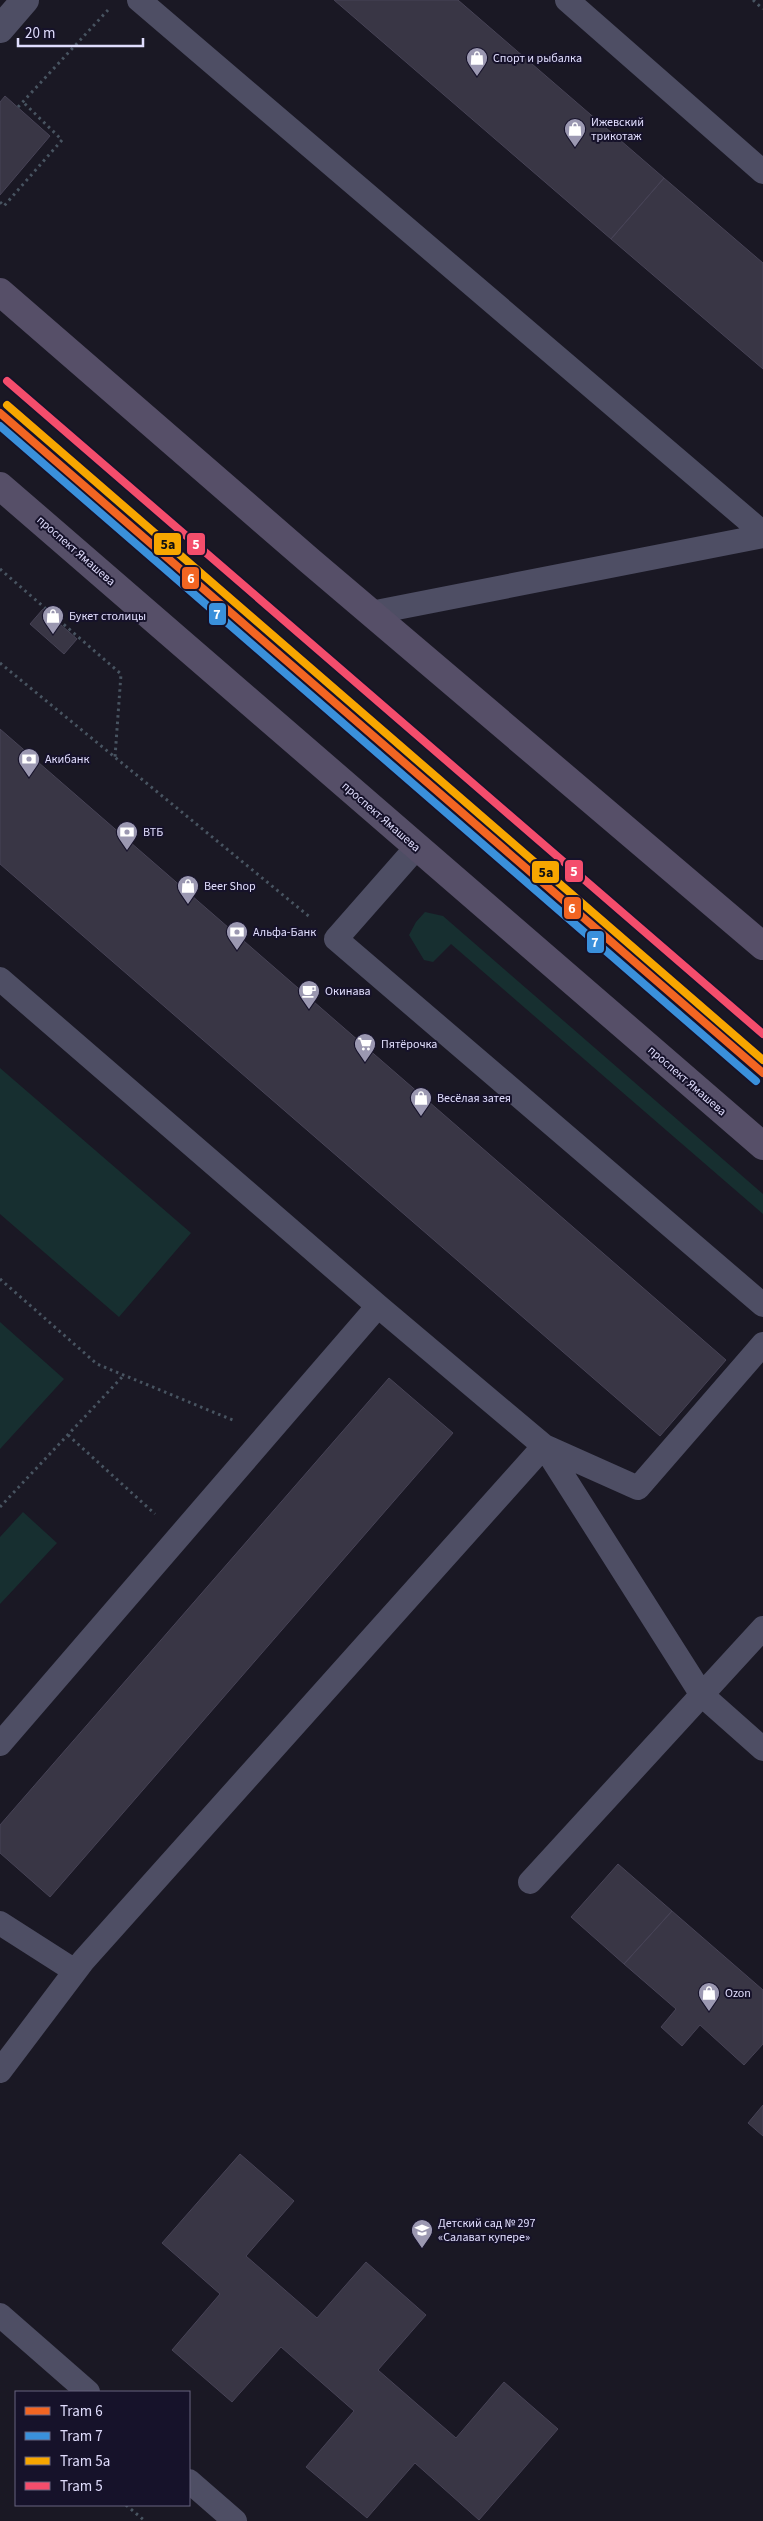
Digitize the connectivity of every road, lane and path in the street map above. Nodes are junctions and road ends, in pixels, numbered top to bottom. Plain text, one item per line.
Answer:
1 (25, 0) edge
2 (138, 0) edge
3 (567, 0) edge
4 (753, 0) edge
5 (110, 7) dead end
6 (763, 9) edge
7 (0, 29) edge
8 (23, 102) junction
9 (18, 107) dead end
10 (763, 172) edge
11 (0, 202) edge
12 (0, 292) edge
13 (0, 486) edge
14 (763, 534) edge
15 (2, 570) edge
16 (0, 575) edge
17 (371, 613) junction
18 (0, 663) edge
19 (116, 757) junction
20 (416, 848) junction
21 (336, 939) junction
22 (763, 946) edge
23 (0, 979) edge
24 (763, 1146) edge
25 (0, 1279) edge
26 (763, 1305) edge
27 (378, 1306) junction
28 (763, 1344) edge
29 (124, 1375) junction
30 (268, 1434) junction
31 (68, 1435) junction
32 (544, 1446) junction
33 (0, 1507) edge
34 (180, 1536) junction
35 (763, 1628) edge
36 (702, 1695) junction
37 (5, 1728) edge
38 (763, 1749) edge
39 (530, 1882) dead end
40 (0, 1923) edge
41 (75, 1971) junction
42 (0, 2071) edge
43 (0, 2315) edge
44 (87, 2391) edge
45 (190, 2482) edge
46 (127, 2506) edge
47 (144, 2521) edge
48 (234, 2521) edge

1 - 7 street
2 - 14 lane
3 - 10 lane
4 - 6 path
5 - 8 path
8 - 9 path
8 - 11 path
12 - 17 main road
13 - 20 main road, проспект Ямашева
14 - 17 lane
15 - 16 path
15 - 19 path
17 - 22 main road
18 - 19 path
19 - 21 path
20 - 21 lane
20 - 24 main road, проспект Ямашева
21 - 26 lane
23 - 27 lane
25 - 29 path
27 - 30 lane
27 - 32 lane
28 - 32 lane
29 - 30 path
29 - 31 path
30 - 34 lane
31 - 33 path
31 - 34 path
32 - 36 lane
32 - 41 lane
34 - 37 lane
35 - 36 lane
36 - 38 lane
36 - 39 lane
40 - 41 lane
41 - 42 lane
43 - 44 lane
45 - 48 lane
46 - 47 path

